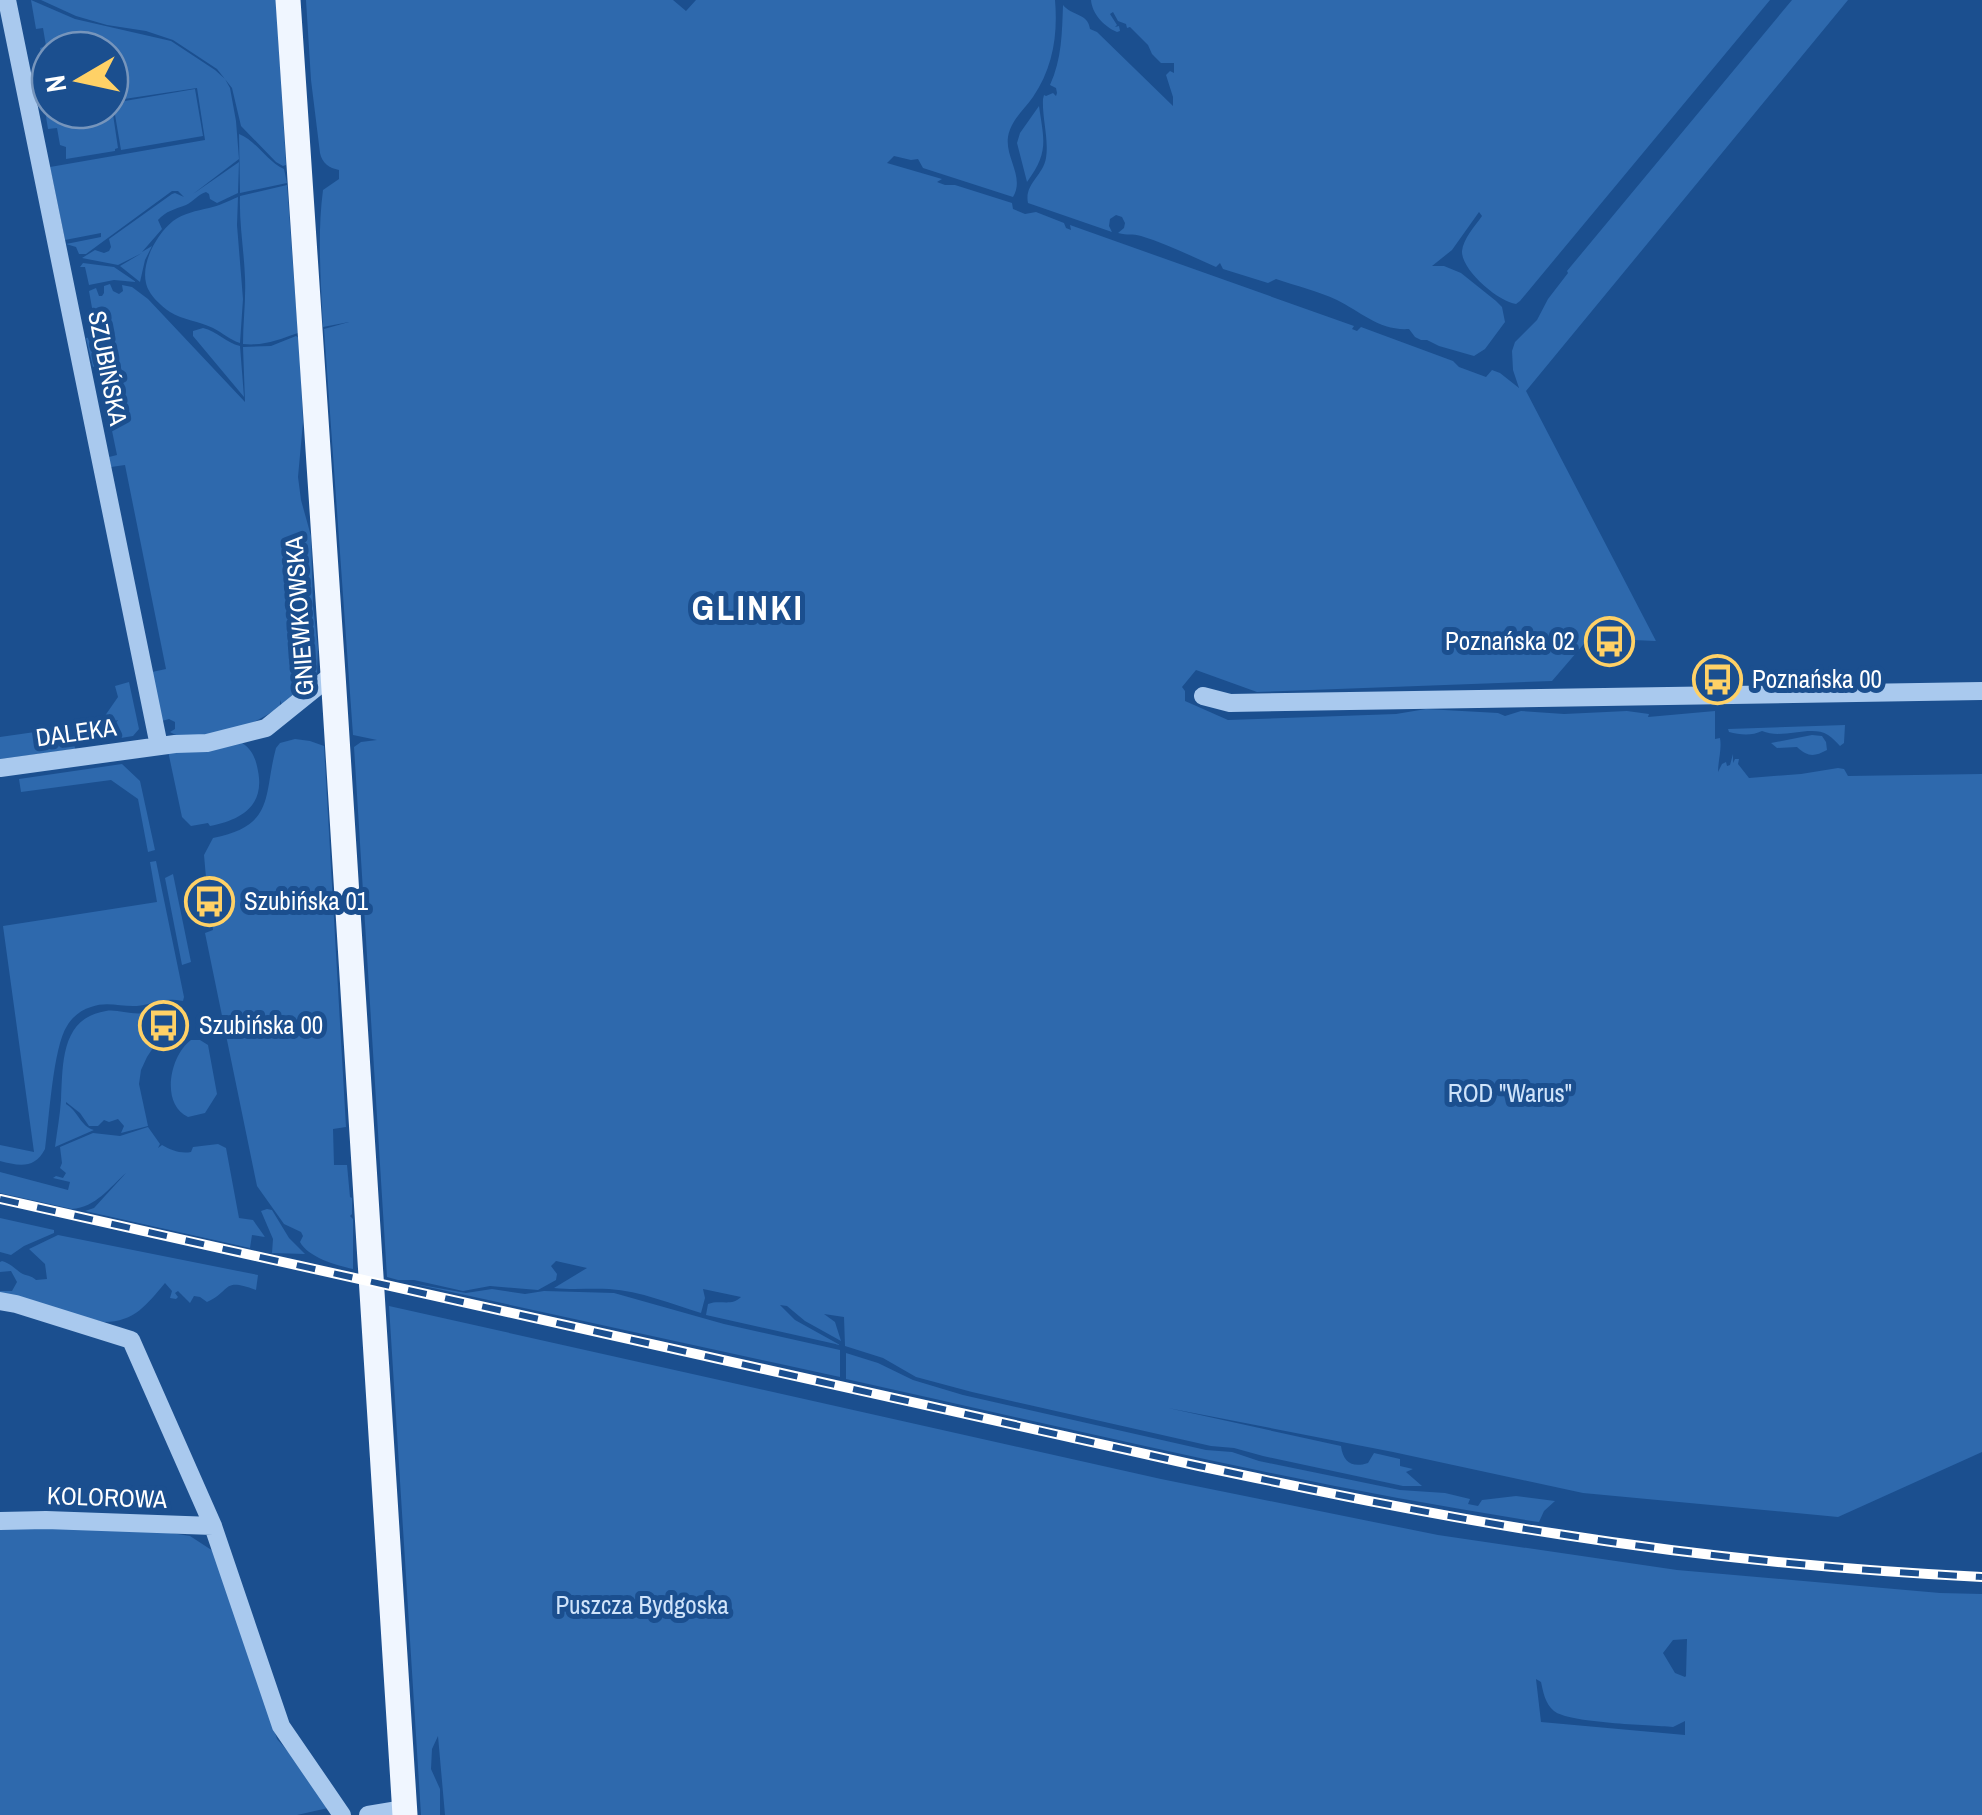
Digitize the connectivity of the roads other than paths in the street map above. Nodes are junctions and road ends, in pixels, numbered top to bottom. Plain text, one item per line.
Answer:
1 (7, 0) edge
2 (288, 0) edge
3 (333, 674) junction
4 (1982, 692) edge
5 (1203, 696) dead end
6 (159, 746) junction
7 (0, 768) edge
8 (0, 1301) edge
9 (0, 1521) edge
10 (212, 1526) junction
11 (404, 1812) edge
12 (342, 1815) edge
13 (368, 1815) edge

1 - 6 street, SZUBIŃSKA
2 - 3 main road, GNIEWKOWSKA
3 - 6 street, DALEKA
3 - 11 main road, GNIEWKOWSKA
4 - 5 street
6 - 7 street, DALEKA
8 - 10 street
9 - 10 street, KOLOROWA
10 - 12 street
11 - 13 street

